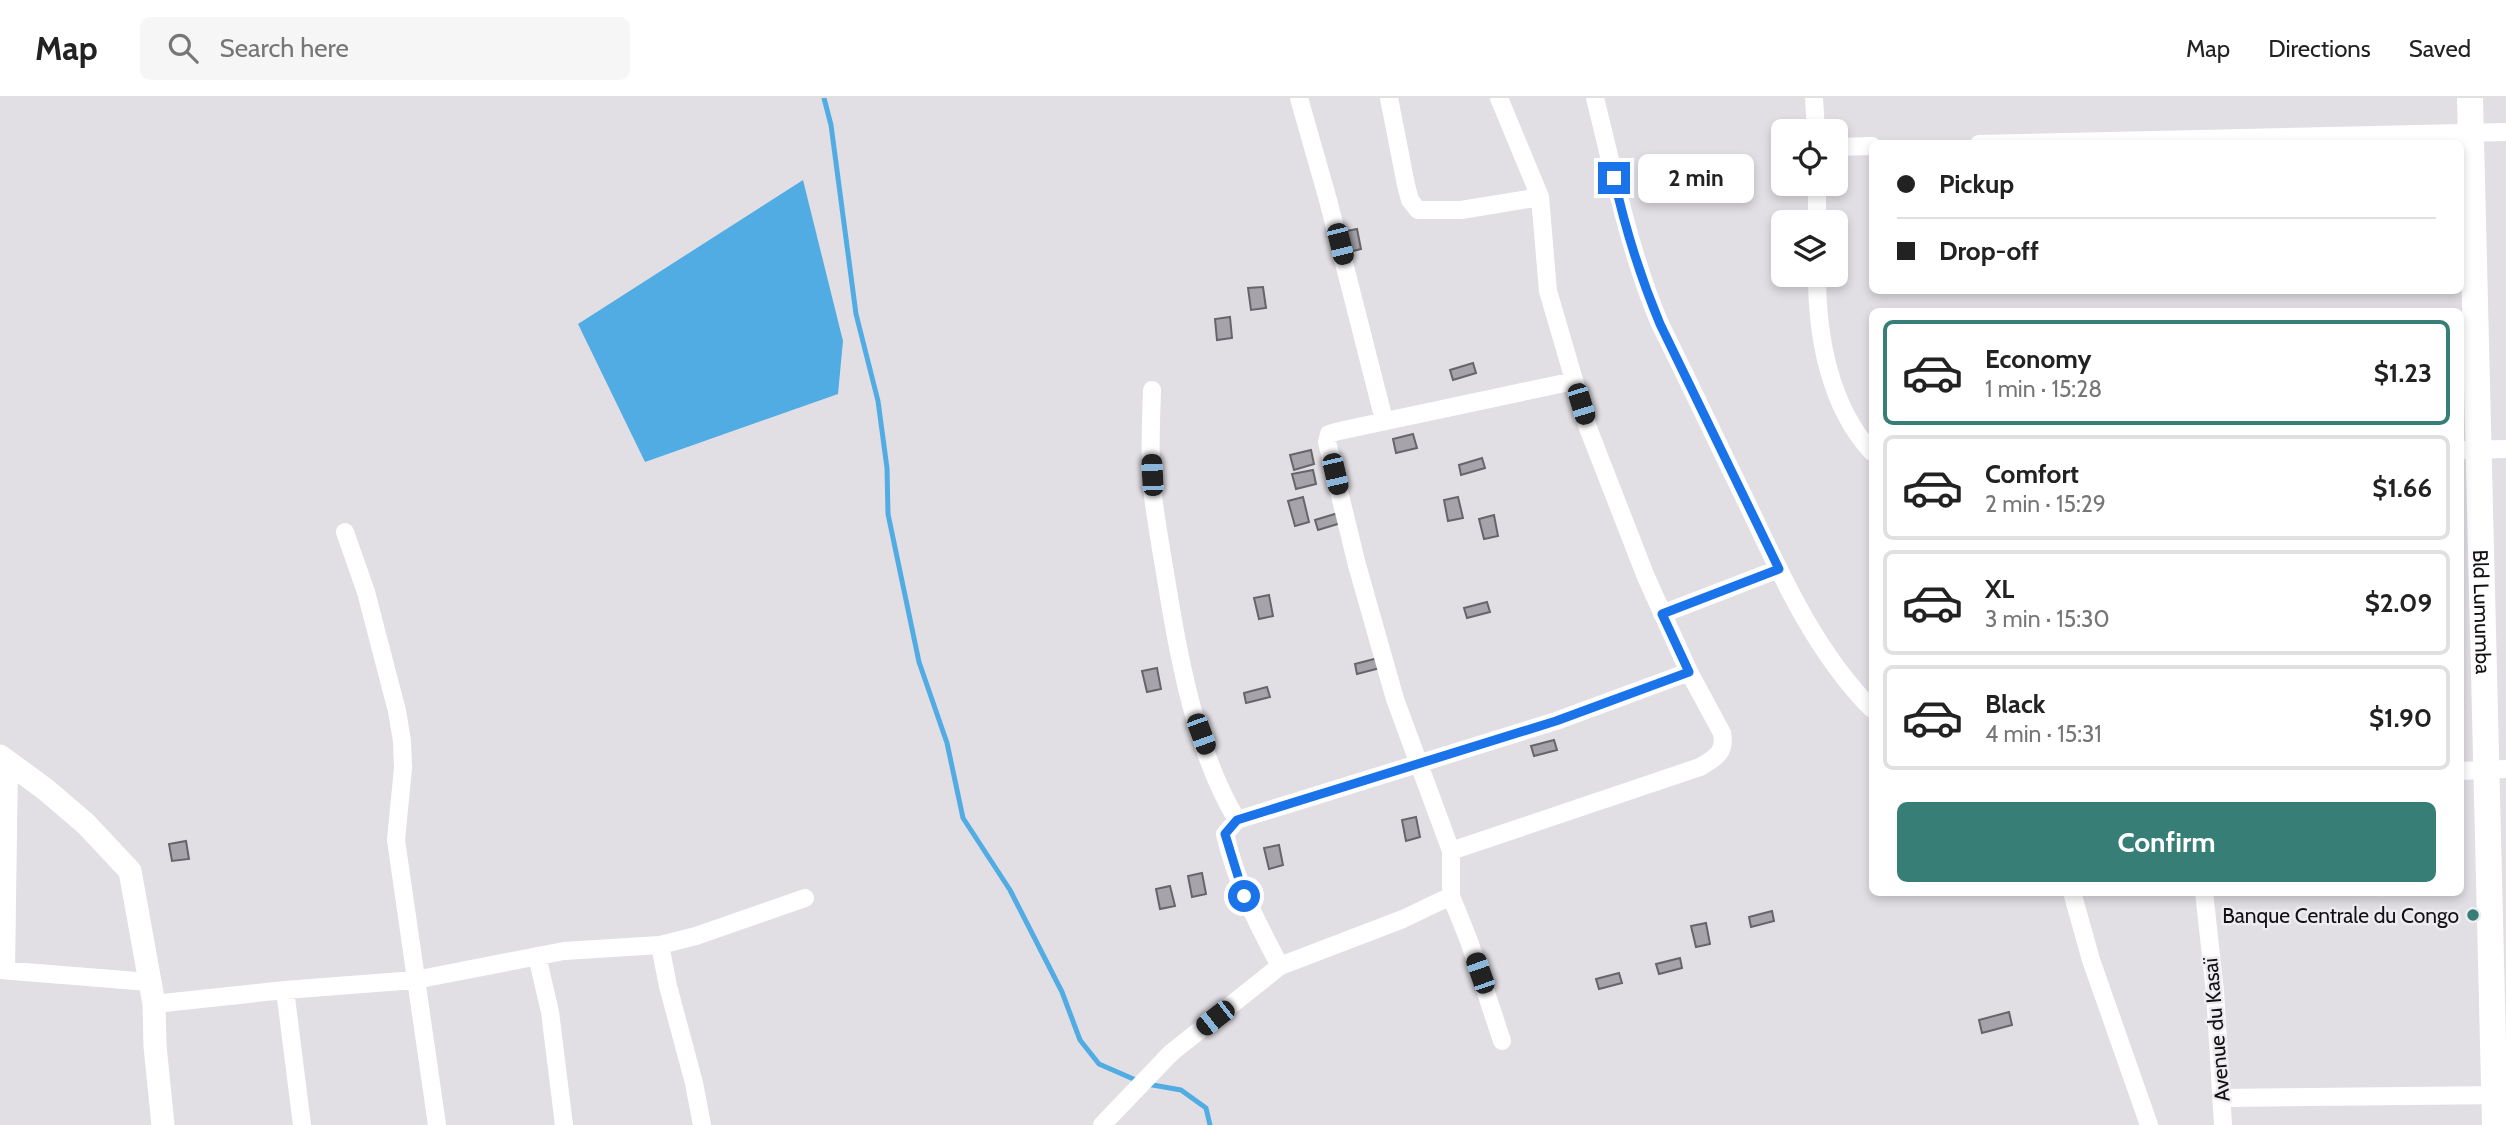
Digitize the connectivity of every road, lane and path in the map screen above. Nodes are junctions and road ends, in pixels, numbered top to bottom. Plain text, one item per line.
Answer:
1 (1298, 98) edge
2 (1389, 98) edge
3 (1499, 98) edge
4 (1595, 98) edge
5 (1814, 98) edge
6 (2470, 98) edge
7 (1815, 119) edge
8 (2470, 132) junction
9 (2506, 132) edge
10 (2143, 140) edge
11 (1869, 146) edge
12 (1848, 147) edge
13 (1540, 197) junction
14 (1818, 287) edge
15 (1574, 381) junction
16 (1152, 390) dead end
17 (1384, 420) junction
18 (1869, 449) edge
19 (2469, 449) edge
20 (2506, 449) edge
21 (345, 531) dead end
22 (1779, 569) junction
23 (1662, 614) junction
24 (1689, 672) junction
25 (1869, 706) edge
26 (5, 759) edge
27 (1419, 764) junction
28 (2484, 770) edge
29 (1237, 820) junction
30 (1451, 851) junction
31 (2073, 896) edge
32 (2204, 896) edge
33 (1451, 897) junction
34 (805, 898) dead end
35 (660, 945) junction
36 (537, 956) junction
37 (1280, 966) junction
38 (3, 970) edge
39 (415, 980) junction
40 (285, 990) junction
41 (151, 993) junction
42 (1502, 1041) dead end
43 (2499, 1095) edge
44 (2223, 1098) junction
45 (163, 1125) edge
46 (302, 1125) edge
47 (437, 1125) edge
48 (564, 1125) edge
49 (702, 1125) edge
50 (1102, 1125) edge
51 (2149, 1125) edge
52 (2223, 1125) edge
53 (2495, 1125) edge

1 - 17 street
2 - 13 street
3 - 13 street
4 - 22 street
5 - 7 street
6 - 8 main road, Bld Lumumba
8 - 9 street
8 - 10 street
8 - 19 main road, Bld Lumumba
11 - 12 street
13 - 15 street
14 - 18 street
15 - 17 street
15 - 23 street
16 - 29 street
17 - 27 street
19 - 20 street
19 - 28 main road, Bld Lumumba
21 - 39 street
22 - 23 street
22 - 25 street
23 - 24 street
24 - 27 street
24 - 30 street
26 - 38 street
26 - 41 street
27 - 29 street
27 - 30 street
28 - 43 main road, Bld Lumumba
29 - 37 street
30 - 33 street
31 - 51 street
32 - 44 street, Avenue du Kasaï
33 - 37 street
33 - 42 street
34 - 35 street
35 - 36 street
35 - 49 street
36 - 39 street
36 - 48 street
37 - 50 street
38 - 41 street
39 - 40 street
39 - 47 street
40 - 41 street
40 - 46 street
41 - 45 street
43 - 44 street
43 - 53 main road, Bld Lumumba
44 - 52 street, Avenue du Kasaï

